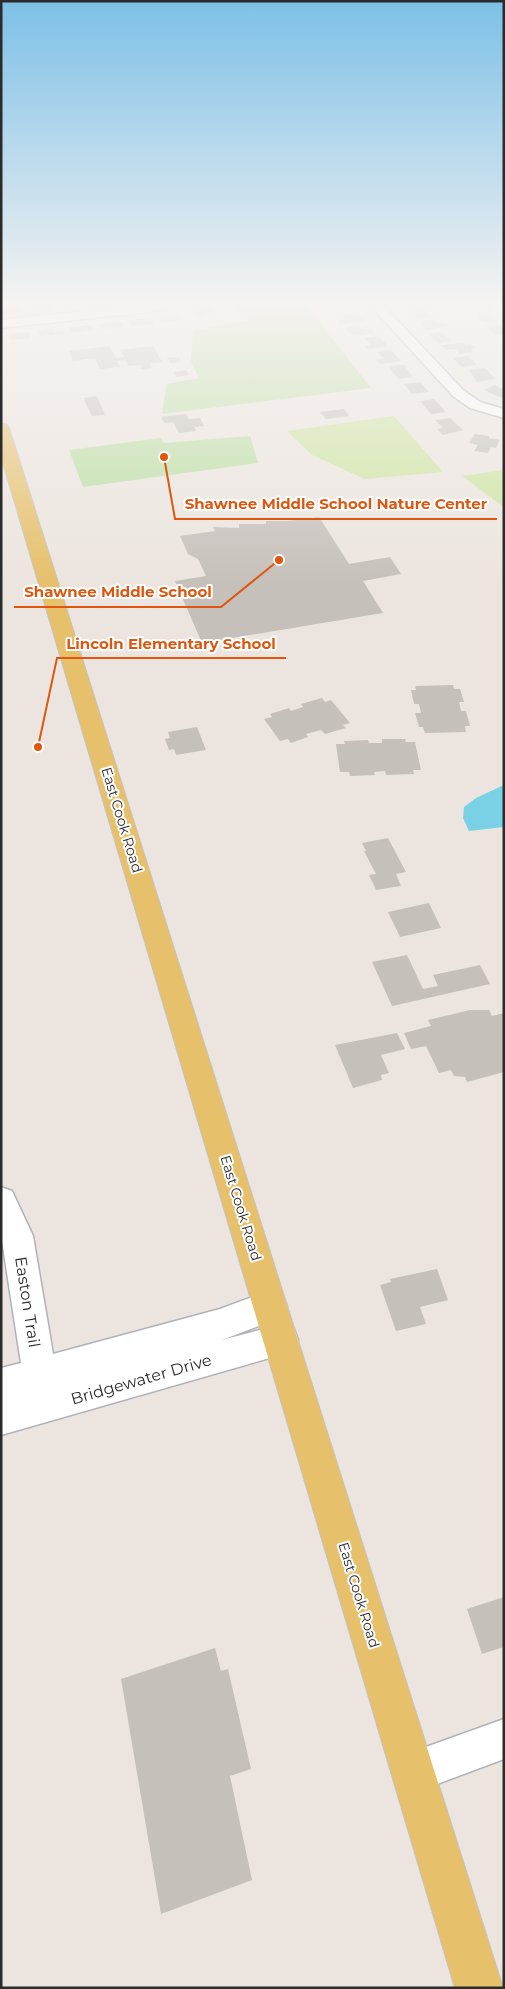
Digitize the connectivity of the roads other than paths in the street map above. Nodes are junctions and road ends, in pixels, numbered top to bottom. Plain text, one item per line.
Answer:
1 (463, 397) edge
2 (501, 414) edge
3 (1, 428) edge
4 (1, 1201) edge
5 (271, 1306) junction
6 (282, 1340) junction
7 (1, 1385) edge
8 (42, 1391) junction
9 (1, 1418) edge
10 (504, 1739) edge
11 (413, 1772) junction
12 (479, 1988) edge

1 - 2 street
3 - 5 main road, East Cook Road
4 - 8 street, Easton Trail
5 - 6 main road, East Cook Road
5 - 8 street, Bridgewater Drive
6 - 8 street, Bridgewater Drive
6 - 11 main road, East Cook Road
7 - 8 street, Bridgewater Drive
8 - 9 street, Bridgewater Drive
10 - 11 street
11 - 12 main road, East Cook Road

